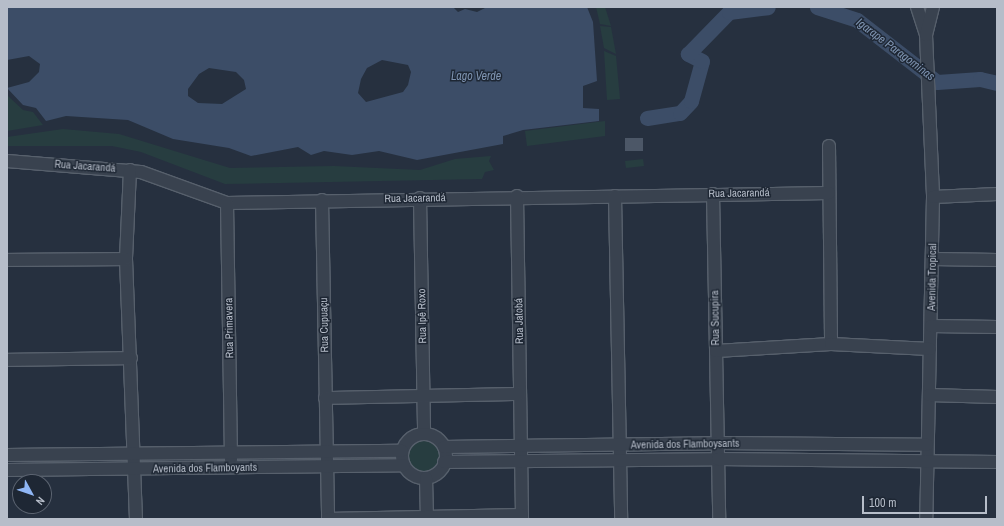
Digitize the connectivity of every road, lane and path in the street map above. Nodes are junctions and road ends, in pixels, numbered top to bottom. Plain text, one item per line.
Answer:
1 (917, 7) edge
2 (933, 7) edge
3 (926, 35) junction
4 (829, 146) dead end
5 (7, 161) edge
6 (130, 170) junction
7 (829, 193) junction
8 (713, 194) junction
9 (997, 194) edge
10 (517, 196) junction
11 (615, 196) junction
12 (933, 197) junction
13 (420, 198) junction
14 (322, 200) junction
15 (227, 203) junction
16 (126, 259) junction
17 (933, 259) junction
18 (7, 260) edge
19 (997, 260) edge
20 (931, 326) junction
21 (997, 327) edge
22 (831, 344) junction
23 (930, 349) junction
24 (716, 351) junction
25 (131, 358) junction
26 (7, 360) edge
27 (520, 394) junction
28 (929, 395) junction
29 (423, 396) junction
30 (997, 397) edge
31 (325, 398) junction
32 (424, 434) junction
33 (717, 442) junction
34 (618, 445) junction
35 (927, 445) junction
36 (521, 446) junction
37 (444, 447) junction
38 (326, 451) junction
39 (402, 451) junction
40 (131, 453) junction
41 (231, 453) junction
42 (7, 455) edge
43 (718, 459) junction
44 (620, 460) junction
45 (928, 460) junction
46 (444, 462) junction
47 (997, 462) edge
48 (520, 463) junction
49 (326, 465) junction
50 (404, 465) junction
51 (231, 467) junction
52 (7, 470) edge
53 (131, 470) junction
54 (426, 478) junction
55 (522, 517) edge
56 (427, 518) edge
57 (136, 519) edge
58 (328, 519) edge
59 (621, 519) edge
60 (719, 519) edge
61 (926, 519) edge

1 - 3 street
2 - 3 street
3 - 12 street, Avenida Tropical
4 - 7 street
5 - 6 street, Rua Jacarandá
6 - 15 street, Rua Jacarandá
6 - 16 street
7 - 8 street, Rua Jacarandá
7 - 22 street
8 - 11 street, Rua Jacarandá
8 - 24 street, Rua Sucupira
9 - 12 street
10 - 11 street, Rua Jacarandá
10 - 13 street, Rua Jacarandá
10 - 27 street, Rua Jatobá
11 - 34 street
12 - 17 street, Avenida Tropical
13 - 14 street, Rua Jacarandá
13 - 29 street, Rua Ipê Roxo
14 - 15 street, Rua Jacarandá
14 - 31 street, Rua Cupuaçu
15 - 41 street, Rua Primavera
16 - 18 street
16 - 25 street
17 - 19 street
17 - 20 street, Avenida Tropical
20 - 21 street
20 - 23 street, Avenida Tropical
22 - 23 street
22 - 24 street
23 - 28 street, Avenida Tropical
24 - 33 street, Rua Sucupira
25 - 26 street
25 - 40 street
27 - 29 street
27 - 36 street, Rua Jatobá
28 - 30 street
28 - 35 street, Avenida Tropical
29 - 31 street
29 - 32 street, Rua Ipê Roxo
31 - 38 street, Rua Cupuaçu
32 - 37 street
32 - 39 street
33 - 34 street, Avenida dos Flamboysants
33 - 35 street, Avenida dos Flamboysants
33 - 43 street, Rua Sucupira
34 - 36 street, Avenida dos Flamboysants
34 - 44 street
35 - 45 street, Avenida Tropical
36 - 37 street, Avenida dos Flamboysants
36 - 48 street, Rua Jatobá
37 - 46 street
38 - 39 street, Avenida dos Flamboyants
38 - 41 street, Avenida dos Flamboyants
38 - 49 street, Rua Cupuaçu
39 - 50 street
40 - 41 street, Avenida dos Flamboyants
40 - 42 street, Avenida dos Flamboyants
40 - 53 street
41 - 51 street, Rua Primavera
43 - 44 street, Avenida dos Flamboysants
43 - 45 street, Avenida dos Flamboysants
43 - 60 street, Rua Sucupira
44 - 48 street, Avenida dos Flamboysants
44 - 59 street
45 - 47 street, Avenida dos Flamboysants
45 - 61 street, Avenida Tropical
46 - 48 street, Avenida dos Flamboysants
46 - 54 street
48 - 55 street
49 - 50 street, Avenida dos Flamboyants
49 - 51 street, Avenida dos Flamboyants
49 - 58 street
50 - 54 street
51 - 53 street, Avenida dos Flamboyants
52 - 53 street, Avenida dos Flamboyants
53 - 57 street
54 - 56 street
55 - 56 street
56 - 58 street

